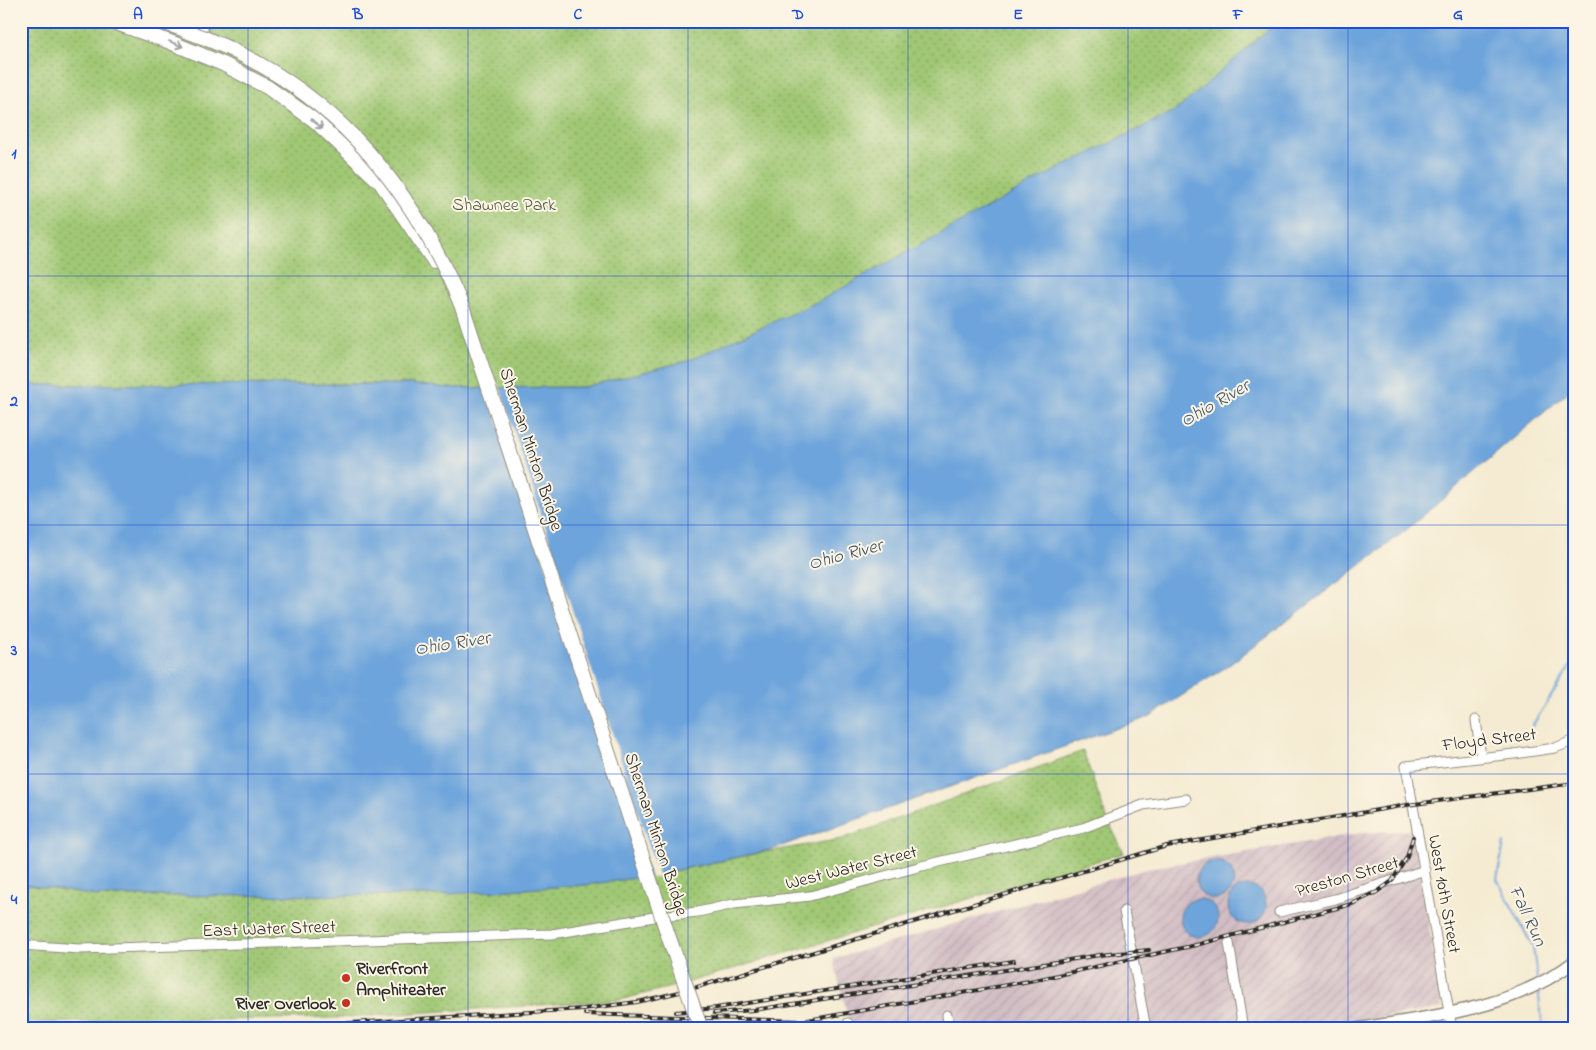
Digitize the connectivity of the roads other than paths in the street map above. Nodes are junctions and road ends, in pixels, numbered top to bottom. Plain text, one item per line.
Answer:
1 (110, 21) edge
2 (160, 21) edge
3 (175, 21) edge
4 (187, 28) junction
5 (1476, 720) dead end
6 (1575, 740) edge
7 (1481, 757) junction
8 (1406, 766) joint
9 (1186, 799) dead end
10 (1424, 870) junction
11 (1124, 911) dead end
12 (1279, 912) dead end
13 (352, 933) dead end
14 (517, 936) joint
15 (346, 942) junction
16 (1229, 943) dead end
17 (21, 945) edge
18 (1575, 961) edge
19 (1450, 1014) junction
20 (947, 1015) dead end
21 (700, 1029) edge
22 (949, 1029) edge
23 (1146, 1029) edge
24 (1243, 1029) edge
25 (1358, 1029) edge
26 (1452, 1029) edge

1 -> 21 highway, Sherman Minton Bridge, bridge
2 - 4 highway
3 - 4 highway
4 - 21 highway, Sherman Minton Bridge, bridge
5 - 7 street
6 - 7 street, Floyd Street
7 - 8 street, Floyd Street
8 - 10 street, West 10th Street
9 - 14 street, West Water Street
10 - 12 street, Preston Street
10 - 19 street, West 10th Street
11 - 23 street
13 - 15 street
14 - 15 street, East Water Street
15 - 17 street, East Water Street
16 - 24 street
18 - 19 main road
19 - 25 main road
19 - 26 street, West 10th Street
20 - 22 street

